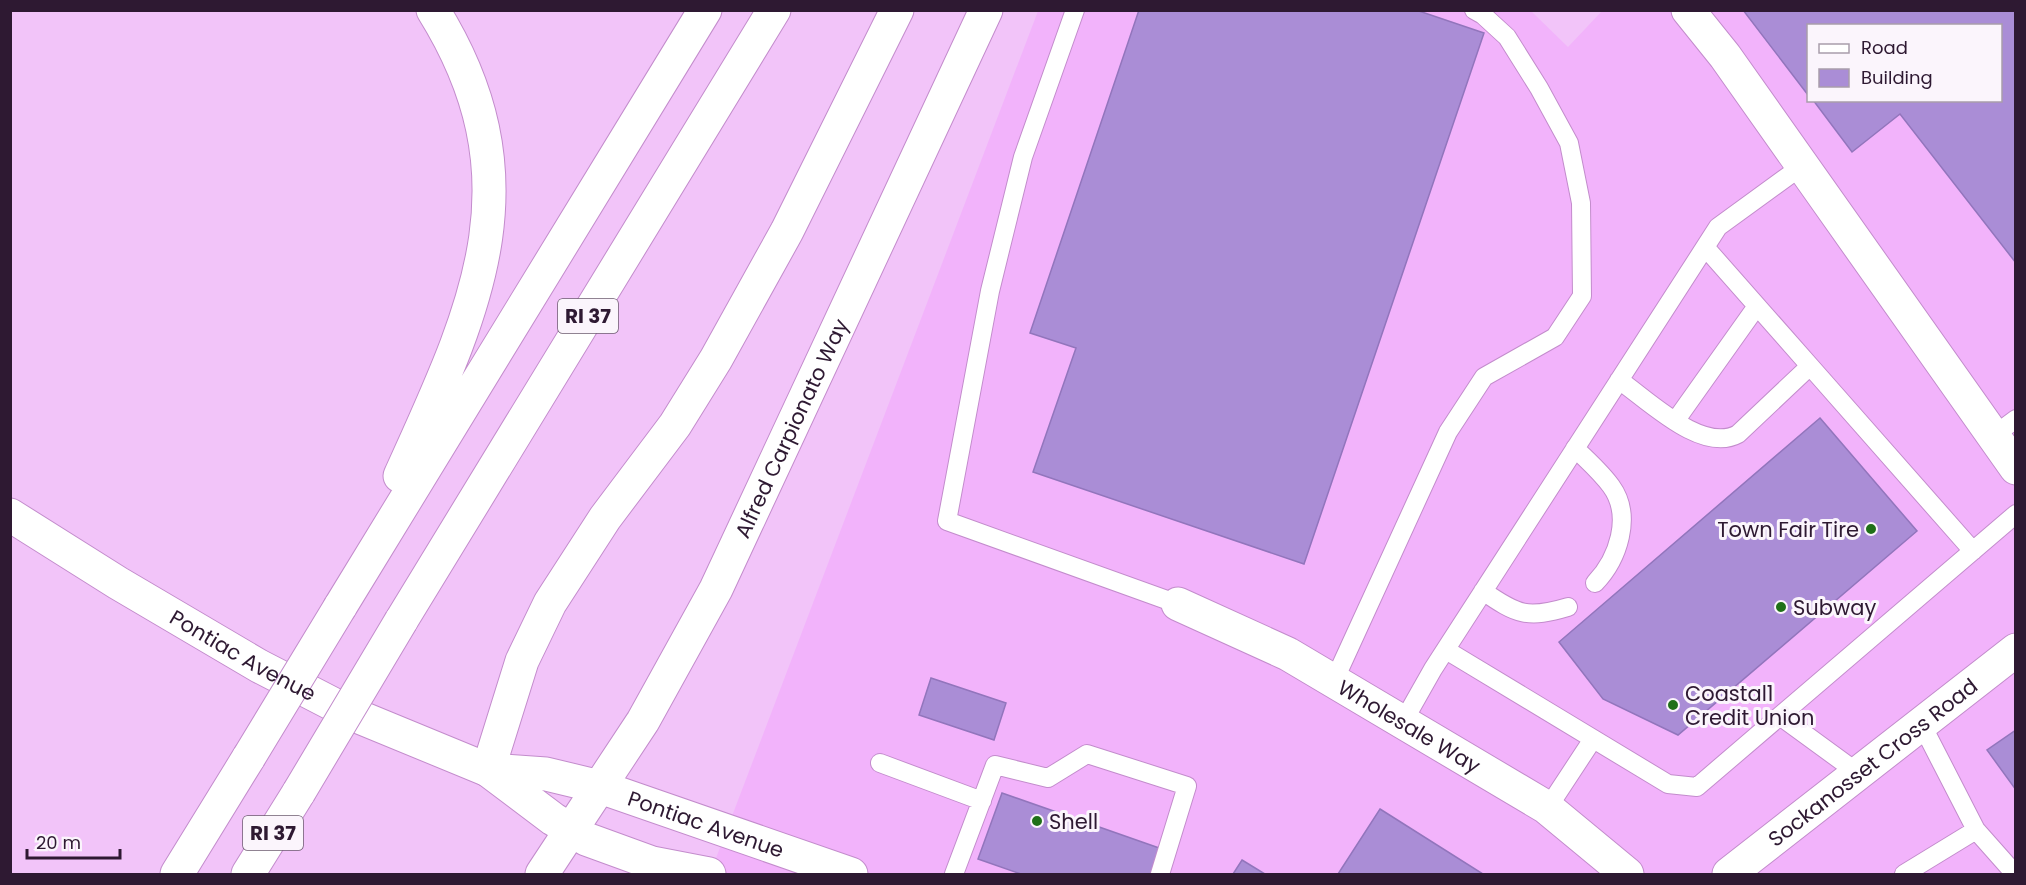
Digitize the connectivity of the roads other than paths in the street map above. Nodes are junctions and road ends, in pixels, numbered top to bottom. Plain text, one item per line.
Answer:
1 (433, 10) edge
2 (705, 10) edge
3 (774, 10) edge
4 (897, 10) edge
5 (986, 10) edge
6 (1075, 10) edge
7 (1474, 10) edge
8 (1688, 10) edge
9 (1802, 166) junction
10 (1705, 247) junction
11 (1757, 306) junction
12 (1810, 366) junction
13 (1620, 380) junction
14 (1676, 420) junction
15 (2004, 427) edge
16 (1575, 448) junction
17 (2016, 468) edge
18 (10, 514) edge
19 (2016, 514) edge
20 (1973, 551) junction
21 (1595, 583) dead end
22 (1483, 591) junction
23 (1178, 604) joint
24 (340, 607) junction
25 (1568, 607) dead end
26 (1446, 650) junction
27 (2016, 650) edge
28 (1334, 681) junction
29 (1780, 716) junction
30 (1403, 722) junction
31 (1921, 723) junction
32 (1593, 739) junction
33 (880, 763) dead end
34 (489, 770) junction
35 (1858, 773) junction
36 (600, 787) junction
37 (982, 801) junction
38 (1547, 809) junction
39 (571, 830) junction
40 (1976, 830) junction
41 (177, 874) edge
42 (248, 874) edge
43 (542, 874) edge
44 (699, 874) edge
45 (851, 874) edge
46 (954, 874) edge
47 (1160, 874) edge
48 (1627, 874) edge
49 (1729, 874) edge
50 (1904, 874) edge
51 (2015, 874) edge

1 - 24 main road
2 - 24 main road, RI 37
3 - 42 main road, RI 37, bridge
4 - 34 main road
5 - 36 main road, Alfred Carpionato Way
6 - 23 lane
7 - 28 lane
8 - 9 main road
9 - 10 lane
9 - 15 main road
10 - 11 lane
10 - 13 lane
11 - 12 lane
11 - 14 lane
12 - 14 lane
12 - 20 lane
13 - 14 lane
13 - 16 lane
15 - 17 main road
16 - 21 lane
16 - 22 lane
18 - 34 main road, Pontiac Avenue
19 - 20 lane
20 - 29 lane
22 - 25 lane
22 - 26 lane
23 - 28 main road, Wholesale Way
24 - 41 main road, RI 37, bridge
26 - 30 lane
26 - 32 lane
27 - 31 main road, Sockanosset Cross Road
28 - 30 main road, Wholesale Way
29 - 32 lane
29 - 35 lane
30 - 38 main road, Wholesale Way
31 - 35 main road, Sockanosset Cross Road
31 - 40 lane
32 - 38 lane
33 - 37 lane
34 - 36 main road, Pontiac Avenue
34 - 39 main road, Pontiac Avenue
35 - 49 main road, Sockanosset Cross Road
36 - 39 main road, Alfred Carpionato Way
36 - 45 main road, Pontiac Avenue
37 - 46 lane
37 - 47 lane
38 - 48 main road, Wholesale Way
39 - 43 main road, Alfred Carpionato Way
39 - 44 main road, Pontiac Avenue
40 - 50 lane
40 - 51 lane

